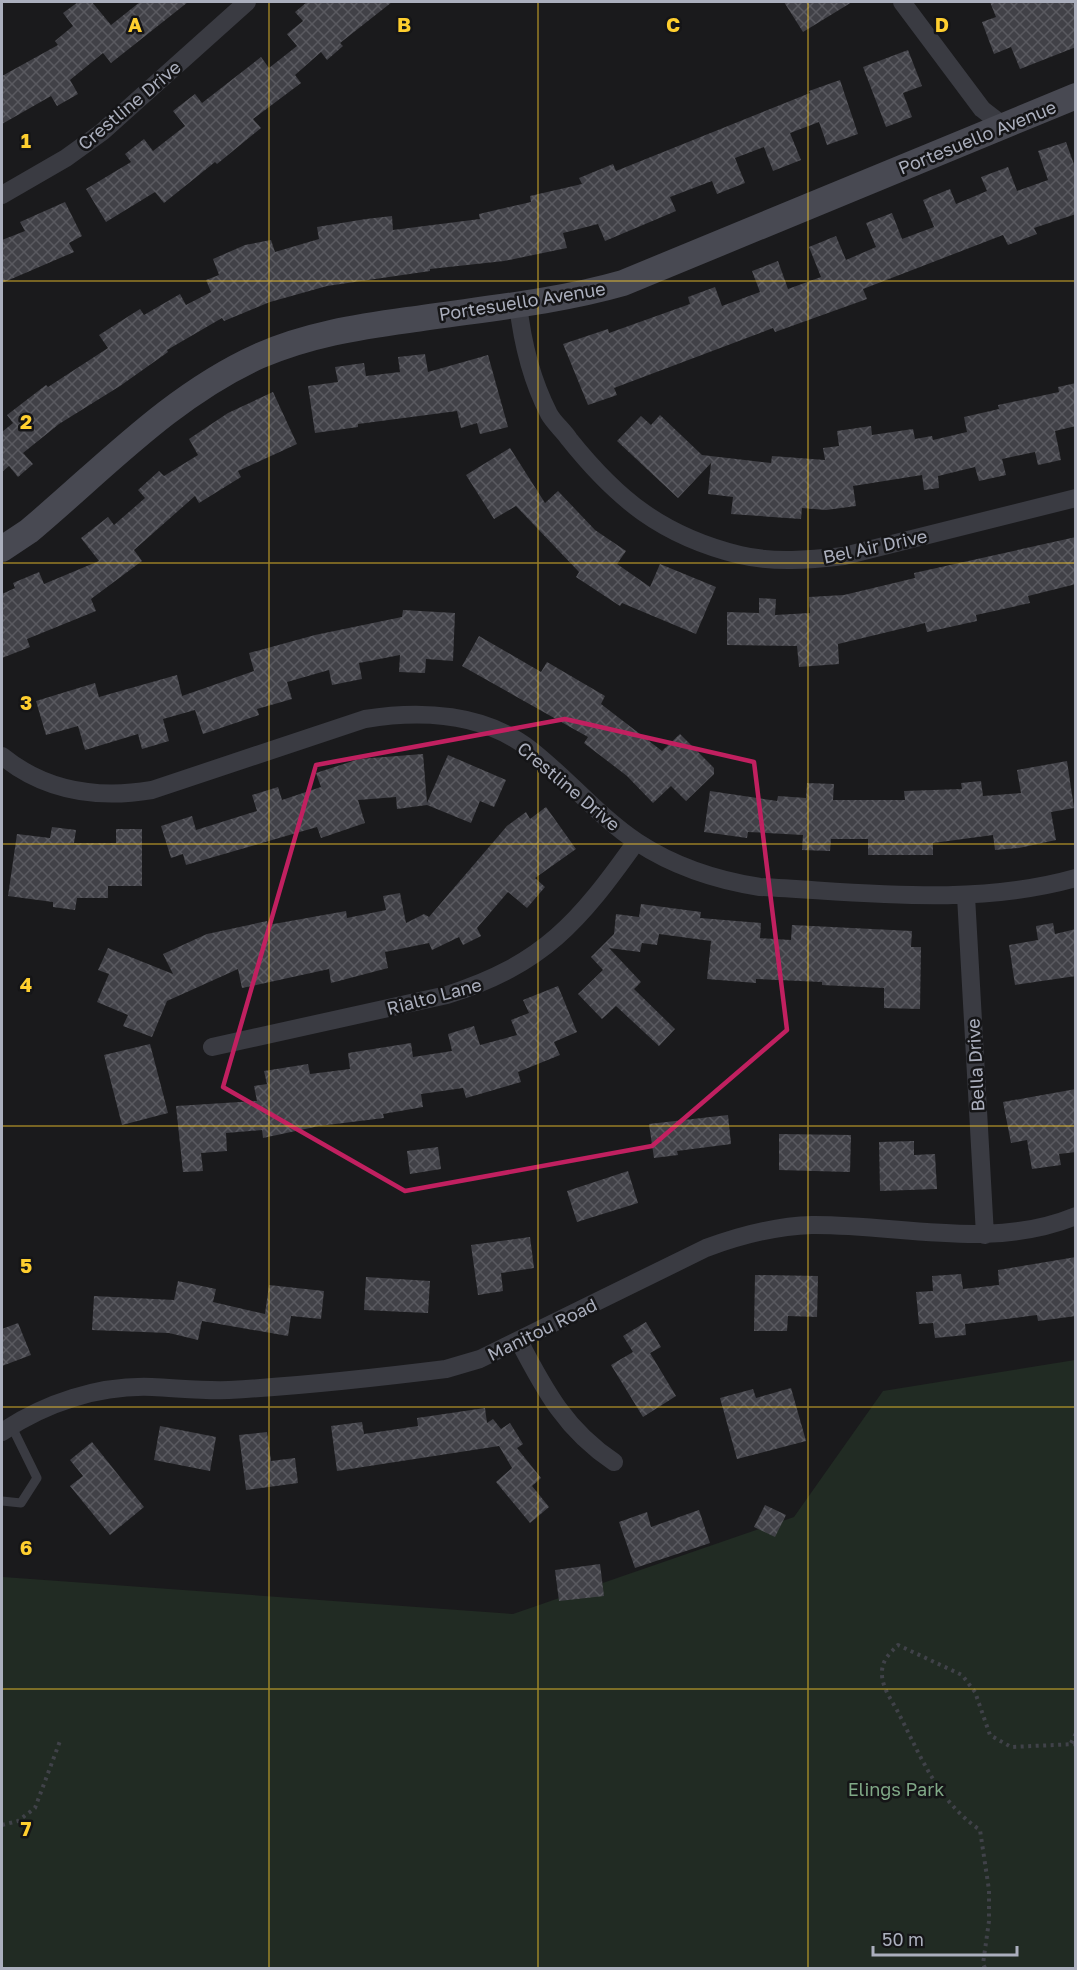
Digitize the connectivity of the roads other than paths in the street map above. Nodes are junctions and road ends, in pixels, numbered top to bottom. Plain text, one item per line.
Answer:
1 (247, 2) edge
2 (902, 2) edge
3 (1076, 96) edge
4 (1004, 126) junction
5 (2, 195) edge
6 (518, 304) junction
7 (1076, 498) edge
8 (2, 549) edge
9 (2, 756) edge
10 (636, 842) junction
11 (1076, 878) edge
12 (966, 896) junction
13 (213, 1047) dead end
14 (1076, 1216) edge
15 (985, 1235) junction
16 (519, 1341) junction
17 (6, 1429) edge
18 (614, 1462) dead end
19 (2, 1501) edge

1 - 5 street, Crestline Drive
2 - 4 street
3 - 4 street, Portesuello Avenue
4 - 6 street, Portesuello Avenue
6 - 7 street, Bel Air Drive
6 - 8 street, Portesuello Avenue
9 - 10 street, Crestline Drive
10 - 12 street, Crestline Drive
10 - 13 street, Rialto Lane
11 - 12 street, Crestline Drive
12 - 15 street, Bella Drive
14 - 15 street, Manitou Road
15 - 16 street, Manitou Road
16 - 17 street, Manitou Road
16 - 18 street
17 - 19 lane

